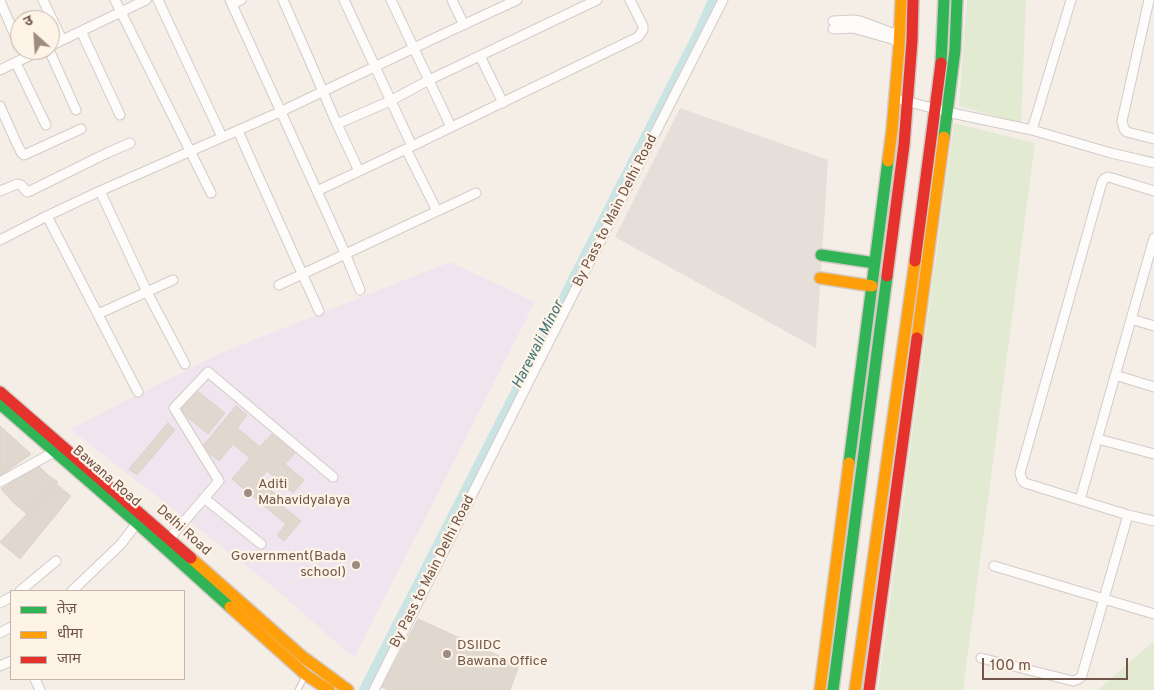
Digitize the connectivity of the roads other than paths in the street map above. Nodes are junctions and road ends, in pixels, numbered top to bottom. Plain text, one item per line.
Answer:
1 (43, 0) edge
2 (115, 0) edge
3 (146, 0) edge
4 (158, 0) edge
5 (241, 0) edge
6 (283, 0) edge
7 (344, 0) edge
8 (391, 0) edge
9 (452, 0) edge
10 (597, 0) edge
11 (630, 0) edge
12 (723, 0) edge
13 (901, 0) edge
14 (914, 0) edge
15 (944, 0) edge
16 (957, 0) edge
17 (1071, 0) edge
18 (1149, 0) edge
19 (0, 1) edge
20 (511, 1) edge
21 (231, 2) edge
22 (121, 12) junction
23 (10, 24) edge
24 (464, 25) junction
25 (900, 26) junction
26 (81, 31) junction
27 (62, 40) joint
28 (899, 47) junction
29 (414, 48) junction
30 (480, 56) junction
31 (54, 60) edge
32 (16, 62) joint
33 (374, 67) junction
34 (0, 70) edge
35 (429, 80) junction
36 (323, 91) junction
37 (895, 98) junction
38 (390, 101) junction
39 (908, 101) junction
40 (502, 103) junction
41 (0, 106) edge
42 (935, 108) junction
43 (76, 110) dead end
44 (282, 111) junction
45 (947, 112) junction
46 (120, 115) dead end
47 (337, 124) junction
48 (46, 125) dead end
49 (452, 127) junction
50 (81, 129) dead end
51 (1032, 130) junction
52 (238, 131) junction
53 (222, 137) junction
54 (1154, 140) edge
55 (130, 143) dead end
56 (409, 148) junction
57 (191, 151) junction
58 (1154, 163) edge
59 (359, 172) junction
60 (0, 191) edge
61 (100, 191) junction
62 (318, 191) junction
63 (1154, 191) edge
64 (211, 193) dead end
65 (476, 193) dead end
66 (437, 211) junction
67 (47, 216) junction
68 (1154, 238) edge
69 (0, 240) edge
70 (346, 253) junction
71 (821, 255) dead end
72 (1151, 260) edge
73 (875, 263) junction
74 (302, 273) junction
75 (820, 278) dead end
76 (173, 280) dead end
77 (279, 285) dead end
78 (872, 286) junction
79 (360, 290) dead end
80 (147, 292) junction
81 (319, 311) dead end
82 (98, 314) junction
83 (1131, 319) junction
84 (1154, 326) edge
85 (185, 364) dead end
86 (1115, 375) junction
87 (1154, 387) edge
88 (0, 392) edge
89 (138, 392) dead end
90 (0, 404) edge
91 (1098, 439) junction
92 (57, 448) junction
93 (1154, 454) edge
94 (333, 477) dead end
95 (0, 482) edge
96 (204, 498) junction
97 (1080, 500) junction
98 (1128, 515) junction
99 (1154, 521) edge
100 (137, 523) junction
101 (170, 539) junction
102 (261, 544) dead end
103 (56, 561) dead end
104 (994, 566) dead end
105 (21, 590) edge
106 (73, 590) edge
107 (1103, 599) junction
108 (1154, 614) edge
109 (981, 658) dead end
110 (306, 675) junction
111 (321, 678) junction
112 (298, 690) edge
113 (329, 690) edge
114 (347, 690) edge
115 (374, 690) edge
116 (820, 690) edge
117 (833, 690) edge
118 (855, 690) edge
119 (869, 690) edge

1 - 27 street
2 - 22 street
3 - 22 street
4 - 53 street
5 - 21 street
6 - 36 street
7 - 33 street
8 - 29 street
9 - 24 street
10 - 30 street
11 - 40 street
12 - 115 street, By Pass to Main Delhi Road
13 - 25 main road
14 - 39 main road
15 - 42 main road
16 - 45 main road
17 - 51 street
18 - 54 street
19 - 23 street
20 - 24 street
21 - 44 street
22 - 26 street
22 - 57 street
24 - 29 street
25 - 28 main road
25 - 28 street
26 - 27 street
26 - 46 street
28 - 37 main road
29 - 33 street
29 - 35 street
30 - 35 street
30 - 40 street
31 - 43 street
32 - 34 street
32 - 48 street
33 - 36 street
33 - 38 street
35 - 38 street
35 - 49 street
36 - 44 street
36 - 47 street
37 - 39 street
37 - 73 main road
38 - 47 street
38 - 56 street
39 - 42 street
39 - 117 main road
40 - 49 street
41 - 50 street
42 - 45 street
42 - 118 main road
44 - 52 street
44 - 62 street
45 - 51 street
45 - 119 main road
47 - 59 street
49 - 56 street
51 - 58 street
52 - 53 street
52 - 74 street
53 - 57 street
55 - 60 street
56 - 59 street
56 - 66 street
57 - 61 street
57 - 64 street
59 - 62 street
61 - 67 street
61 - 80 street
62 - 70 street
63 - 97 street
65 - 66 street
66 - 70 street
67 - 69 street
67 - 82 street
68 - 72 street
70 - 74 street
70 - 79 street
71 - 73 main road
72 - 83 street
73 - 78 main road
74 - 77 street
74 - 81 street
75 - 78 main road
76 - 80 street
78 - 116 main road
80 - 82 street
80 - 85 street
82 - 89 street
83 - 84 street
83 - 86 street
86 - 87 street
86 - 91 street
88 - 92 main road, Delhi Road
90 - 92 main road, Bawana Road
91 - 93 street
91 - 97 street
92 - 95 street
92 - 100 main road, Bawana Road
92 - 101 main road, Delhi Road
94 - 96 street
96 - 101 street
96 - 102 street
97 - 98 street
98 - 99 street
98 - 107 street
100 - 106 street
100 - 110 main road, Bawana Road
101 - 111 main road, Delhi Road
103 - 105 street
104 - 107 street
107 - 108 street
107 - 109 street
110 - 111 main road, Bawana Road
110 - 112 lane
111 - 113 main road, Bawana Road
111 - 114 main road, Delhi Road

